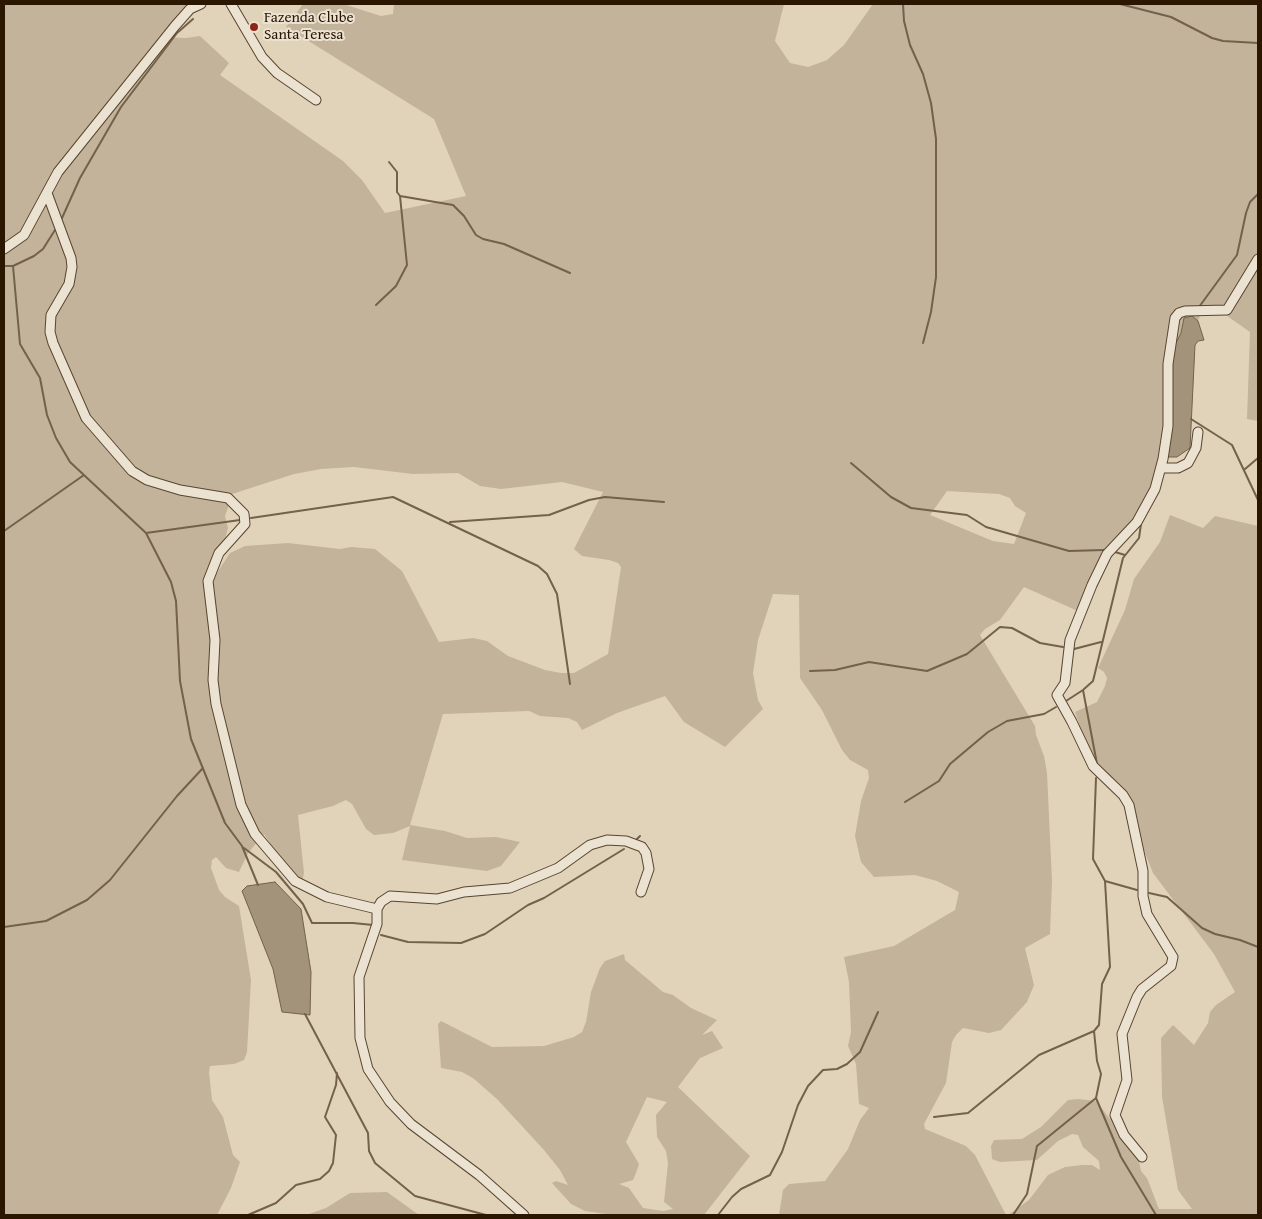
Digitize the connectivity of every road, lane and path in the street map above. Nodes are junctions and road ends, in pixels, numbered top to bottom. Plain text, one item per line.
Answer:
1 (201, 4) edge
2 (231, 4) edge
3 (316, 100) dead end
4 (47, 193) junction
5 (4, 249) edge
6 (1258, 260) edge
7 (1198, 432) dead end
8 (1161, 468) junction
9 (640, 892) dead end
10 (377, 909) junction
11 (1142, 1157) dead end
12 (524, 1215) edge

1 - 4 street
2 - 3 street
4 - 5 street
4 - 10 street
6 - 8 street
7 - 8 street
8 - 11 street
9 - 10 street
10 - 12 street

